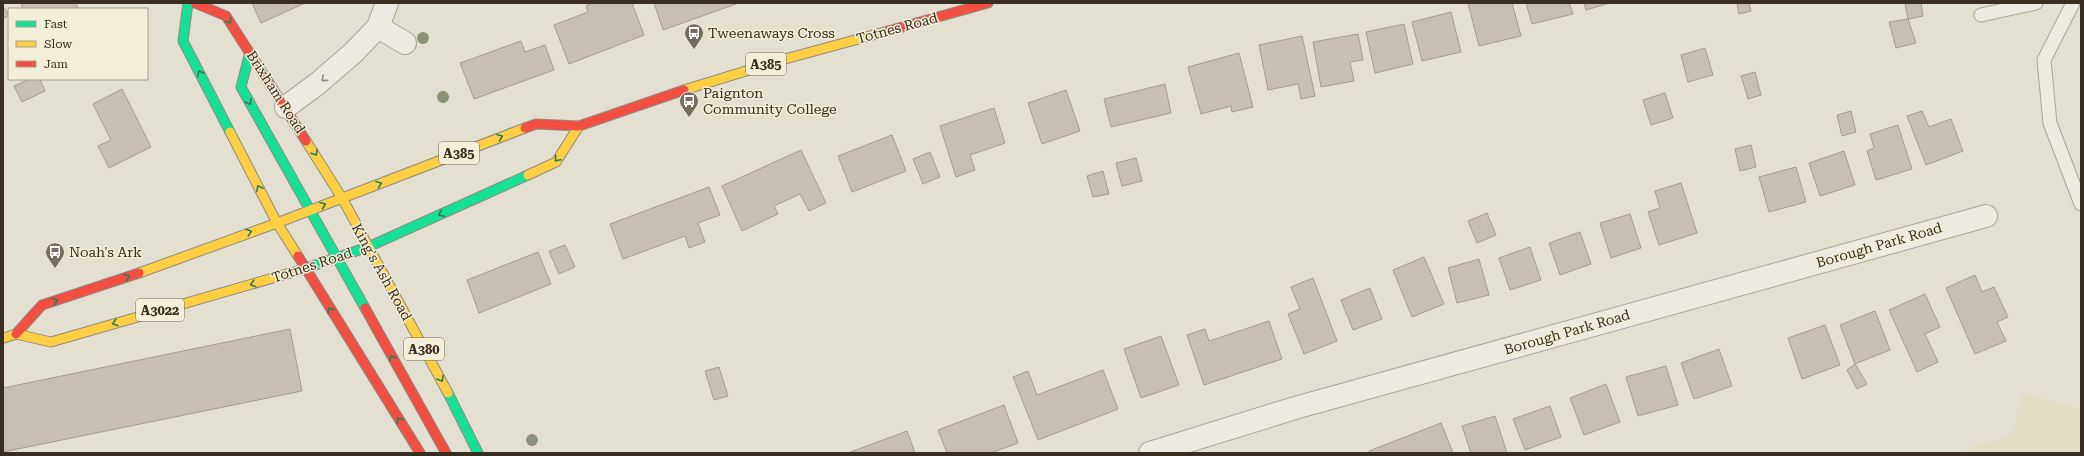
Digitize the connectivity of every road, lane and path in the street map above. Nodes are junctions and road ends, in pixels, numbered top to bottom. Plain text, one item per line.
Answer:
1 (188, 3) edge
2 (195, 3) edge
3 (387, 3) edge
4 (988, 3) edge
5 (2036, 3) edge
6 (2074, 3) edge
7 (1981, 15) dead end
8 (378, 27) junction
9 (405, 44) dead end
10 (250, 52) junction
11 (286, 107) junction
12 (578, 126) junction
13 (342, 198) junction
14 (2081, 204) edge
15 (309, 211) junction
16 (1986, 216) dead end
17 (277, 223) junction
18 (368, 247) junction
19 (336, 259) junction
20 (304, 269) junction
21 (16, 334) junction
22 (3, 338) edge
23 (420, 453) edge
24 (446, 453) edge
25 (478, 453) edge
26 (1150, 453) edge

17 -> 1 main road
2 -> 10 main road, Brixham Road
3 - 8 street
4 - 12 main road, Totnes Road / A385
5 - 7 lane
6 - 14 lane
8 - 9 street
8 -> 11 street
10 - 11 main road, Brixham Road
10 -> 15 main road
11 -> 13 main road, Brixham Road
13 -> 12 main road, Totnes Road / A385
12 -> 18 main road, Totnes Road
15 -> 13 main road, Totnes Road / A385
13 - 18 main road, King's Ash Road / A380
15 - 17 main road, Totnes Road / A385
15 - 19 main road
16 - 26 street, Borough Park Road
17 - 20 main road
21 -> 17 main road, Totnes Road
18 - 19 main road, Totnes Road
18 -> 25 main road, King's Ash Road / A380
19 - 20 main road, Totnes Road
24 -> 19 main road
20 -> 21 main road, Totnes Road / A3022
23 -> 20 main road
21 - 22 main road, Totnes Road / A3022

